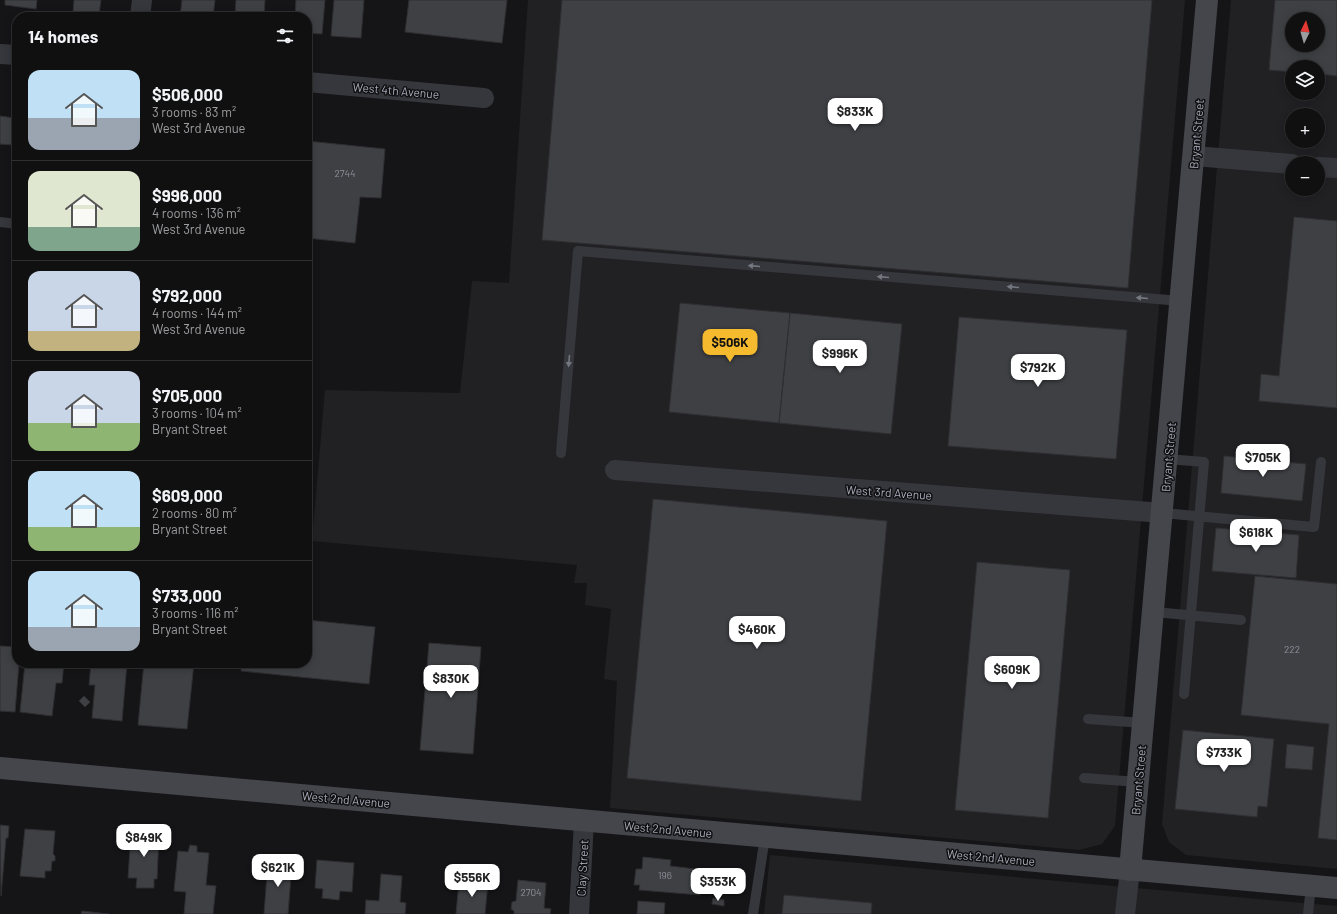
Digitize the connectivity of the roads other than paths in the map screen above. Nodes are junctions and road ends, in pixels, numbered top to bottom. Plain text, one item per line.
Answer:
1 (142, 0) edge
2 (1207, 0) edge
3 (141, 12) edge
4 (0, 54) edge
5 (12, 55) edge
6 (312, 82) edge
7 (484, 98) dead end
8 (1194, 156) junction
9 (1285, 163) edge
10 (1325, 167) edge
11 (1337, 168) edge
12 (0, 222) edge
13 (12, 223) edge
14 (1181, 301) junction
15 (561, 453) dead end
16 (1167, 459) junction
17 (1321, 462) dead end
18 (615, 470) dead end
19 (1163, 514) junction
20 (1199, 516) junction
21 (1154, 612) junction
22 (1190, 616) junction
23 (1241, 620) dead end
24 (1184, 694) dead end
25 (1088, 719) dead end
26 (1144, 723) junction
27 (0, 768) edge
28 (1084, 778) dead end
29 (1138, 782) junction
30 (584, 821) junction
31 (765, 837) junction
32 (1130, 870) junction
33 (1311, 886) junction
34 (1337, 888) edge
35 (579, 914) edge
36 (753, 914) edge
37 (1125, 914) edge
38 (1308, 914) edge

1 - 3 street
2 - 8 street, Bryant Street
4 - 5 street
6 - 7 street, West 4th Avenue
8 - 9 street
8 - 14 street, Bryant Street
10 - 11 street
12 - 13 lane
14 -> 15 lane
14 - 16 street, Bryant Street
16 - 19 street, Bryant Street
16 - 20 lane
17 - 20 lane
18 - 19 street, West 3rd Avenue
19 - 20 lane
19 - 21 street, Bryant Street
20 - 22 lane
21 - 22 lane
21 - 26 street, Bryant Street
22 - 23 lane
22 - 24 lane
25 - 26 lane
26 - 29 street, Bryant Street
27 - 30 street, West 2nd Avenue
28 - 29 lane
29 - 32 street, Bryant Street
30 - 31 street, West 2nd Avenue
30 - 35 street, Clay Street
31 - 32 street, West 2nd Avenue
31 - 36 lane
32 - 33 street, West 2nd Avenue
32 - 37 street, Bryant Street
33 - 34 street, West 2nd Avenue
33 - 38 lane

